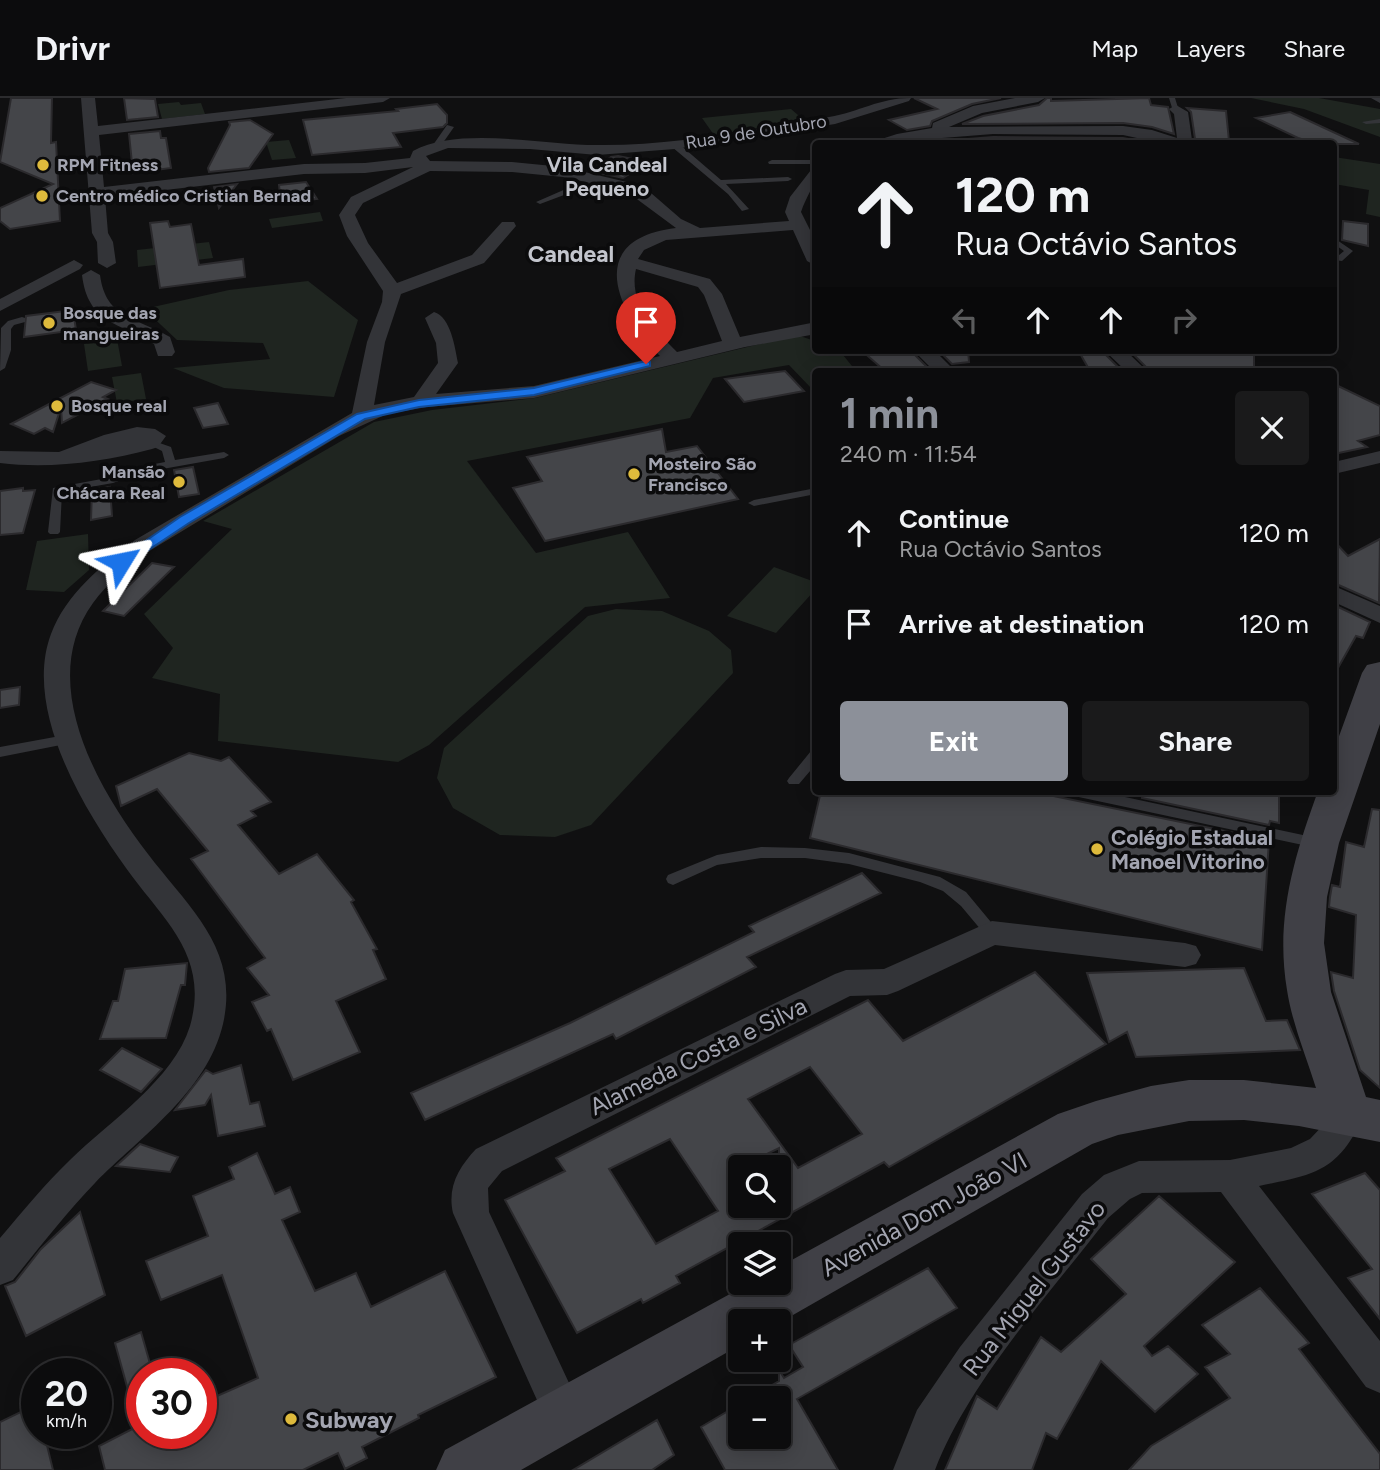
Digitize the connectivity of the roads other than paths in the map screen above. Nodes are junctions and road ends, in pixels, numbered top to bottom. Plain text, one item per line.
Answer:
1 (88, 98) edge
2 (383, 98) edge
3 (904, 98) edge
4 (1038, 98) edge
5 (956, 99) edge
6 (1174, 103) edge
7 (978, 109) junction
8 (1380, 121) edge
9 (1366, 122) dead end
10 (450, 127) dead end
11 (92, 131) junction
12 (926, 132) junction
13 (891, 140) edge
14 (1170, 140) edge
15 (1185, 140) edge
16 (437, 145) junction
17 (675, 145) junction
18 (422, 161) junction
19 (772, 162) dead end
20 (812, 162) edge
21 (507, 166) junction
22 (788, 179) dead end
23 (812, 179) edge
24 (719, 181) junction
25 (498, 182) dead end
26 (606, 183) junction
27 (97, 194) junction
28 (540, 202) dead end
29 (745, 209) dead end
30 (797, 225) junction
31 (508, 226) dead end
32 (692, 230) junction
33 (100, 233) junction
34 (1337, 242) edge
35 (812, 253) edge
36 (1337, 258) edge
37 (629, 262) junction
38 (80, 270) junction
39 (392, 291) junction
40 (0, 306) edge
41 (434, 317) dead end
42 (22, 320) dead end
43 (812, 329) edge
44 (733, 344) junction
45 (165, 352) dead end
46 (927, 354) edge
47 (672, 358) junction
48 (0, 368) edge
49 (942, 368) edge
50 (419, 404) junction
51 (361, 417) junction
52 (151, 443) joint
53 (224, 455) dead end
54 (0, 457) edge
55 (1380, 457) edge
56 (171, 464) junction
57 (1337, 467) edge
58 (812, 492) edge
59 (754, 503) dead end
60 (54, 532) dead end
61 (1337, 594) edge
62 (1380, 616) edge
63 (1380, 673) edge
64 (1372, 718) edge
65 (71, 739) junction
66 (0, 751) edge
67 (812, 759) edge
68 (1339, 767) edge
69 (794, 782) dead end
70 (1092, 795) edge
71 (1332, 795) edge
72 (1319, 844) junction
73 (673, 879) dead end
74 (992, 933) junction
75 (1185, 955) dead end
76 (1364, 1117) edge
77 (1230, 1176) junction
78 (0, 1267) edge
79 (1380, 1373) edge
80 (564, 1415) junction
81 (465, 1470) edge
82 (914, 1470) edge

1 - 11 street
2 - 11 street
3 - 17 street, Rua 9 de Outubro
4 - 7 street
5 - 7 street
6 - 15 street
7 - 12 street
8 - 9 lane
10 - 16 lane
11 - 27 street
12 - 13 street
12 - 14 street
16 - 17 street, Rua 9 de Outubro
16 - 18 street
17 - 24 lane
18 - 21 street
18 - 27 street
18 - 39 street
19 - 20 lane
21 - 25 street
21 - 26 street
22 - 24 lane
23 - 30 street
24 - 29 lane
26 - 28 lane
26 - 32 street
27 - 33 street
30 - 32 street
30 - 35 street
31 - 39 street
32 - 37 street
33 - 38 street
33 - 38 street
34 - 36 lane
37 - 44 street
37 - 47 street
38 - 40 street
38 - 45 street
39 - 51 street
41 - 50 street
42 - 48 lane
43 - 44 street
44 - 47 street
46 - 49 street
47 - 50 street
50 - 51 street
51 - 65 street
52 - 54 street
52 - 56 lane
53 - 56 lane
55 - 57 street
56 - 60 lane
58 - 59 lane
61 - 62 street
63 - 64 main road
64 - 68 main road
65 - 66 lane
65 - 78 street
67 - 69 lane
70 - 72 lane
71 - 72 main road
72 - 76 main road
73 - 74 lane
74 - 75 street
74 - 80 street, Alameda Costa e Silva
76 - 77 street, Rua Miguel Gustavo
76 - 80 main road, Avenida Dom João VI
77 - 79 street
77 - 82 street, Rua Miguel Gustavo
80 - 81 main road, Avenida Dom João VI

